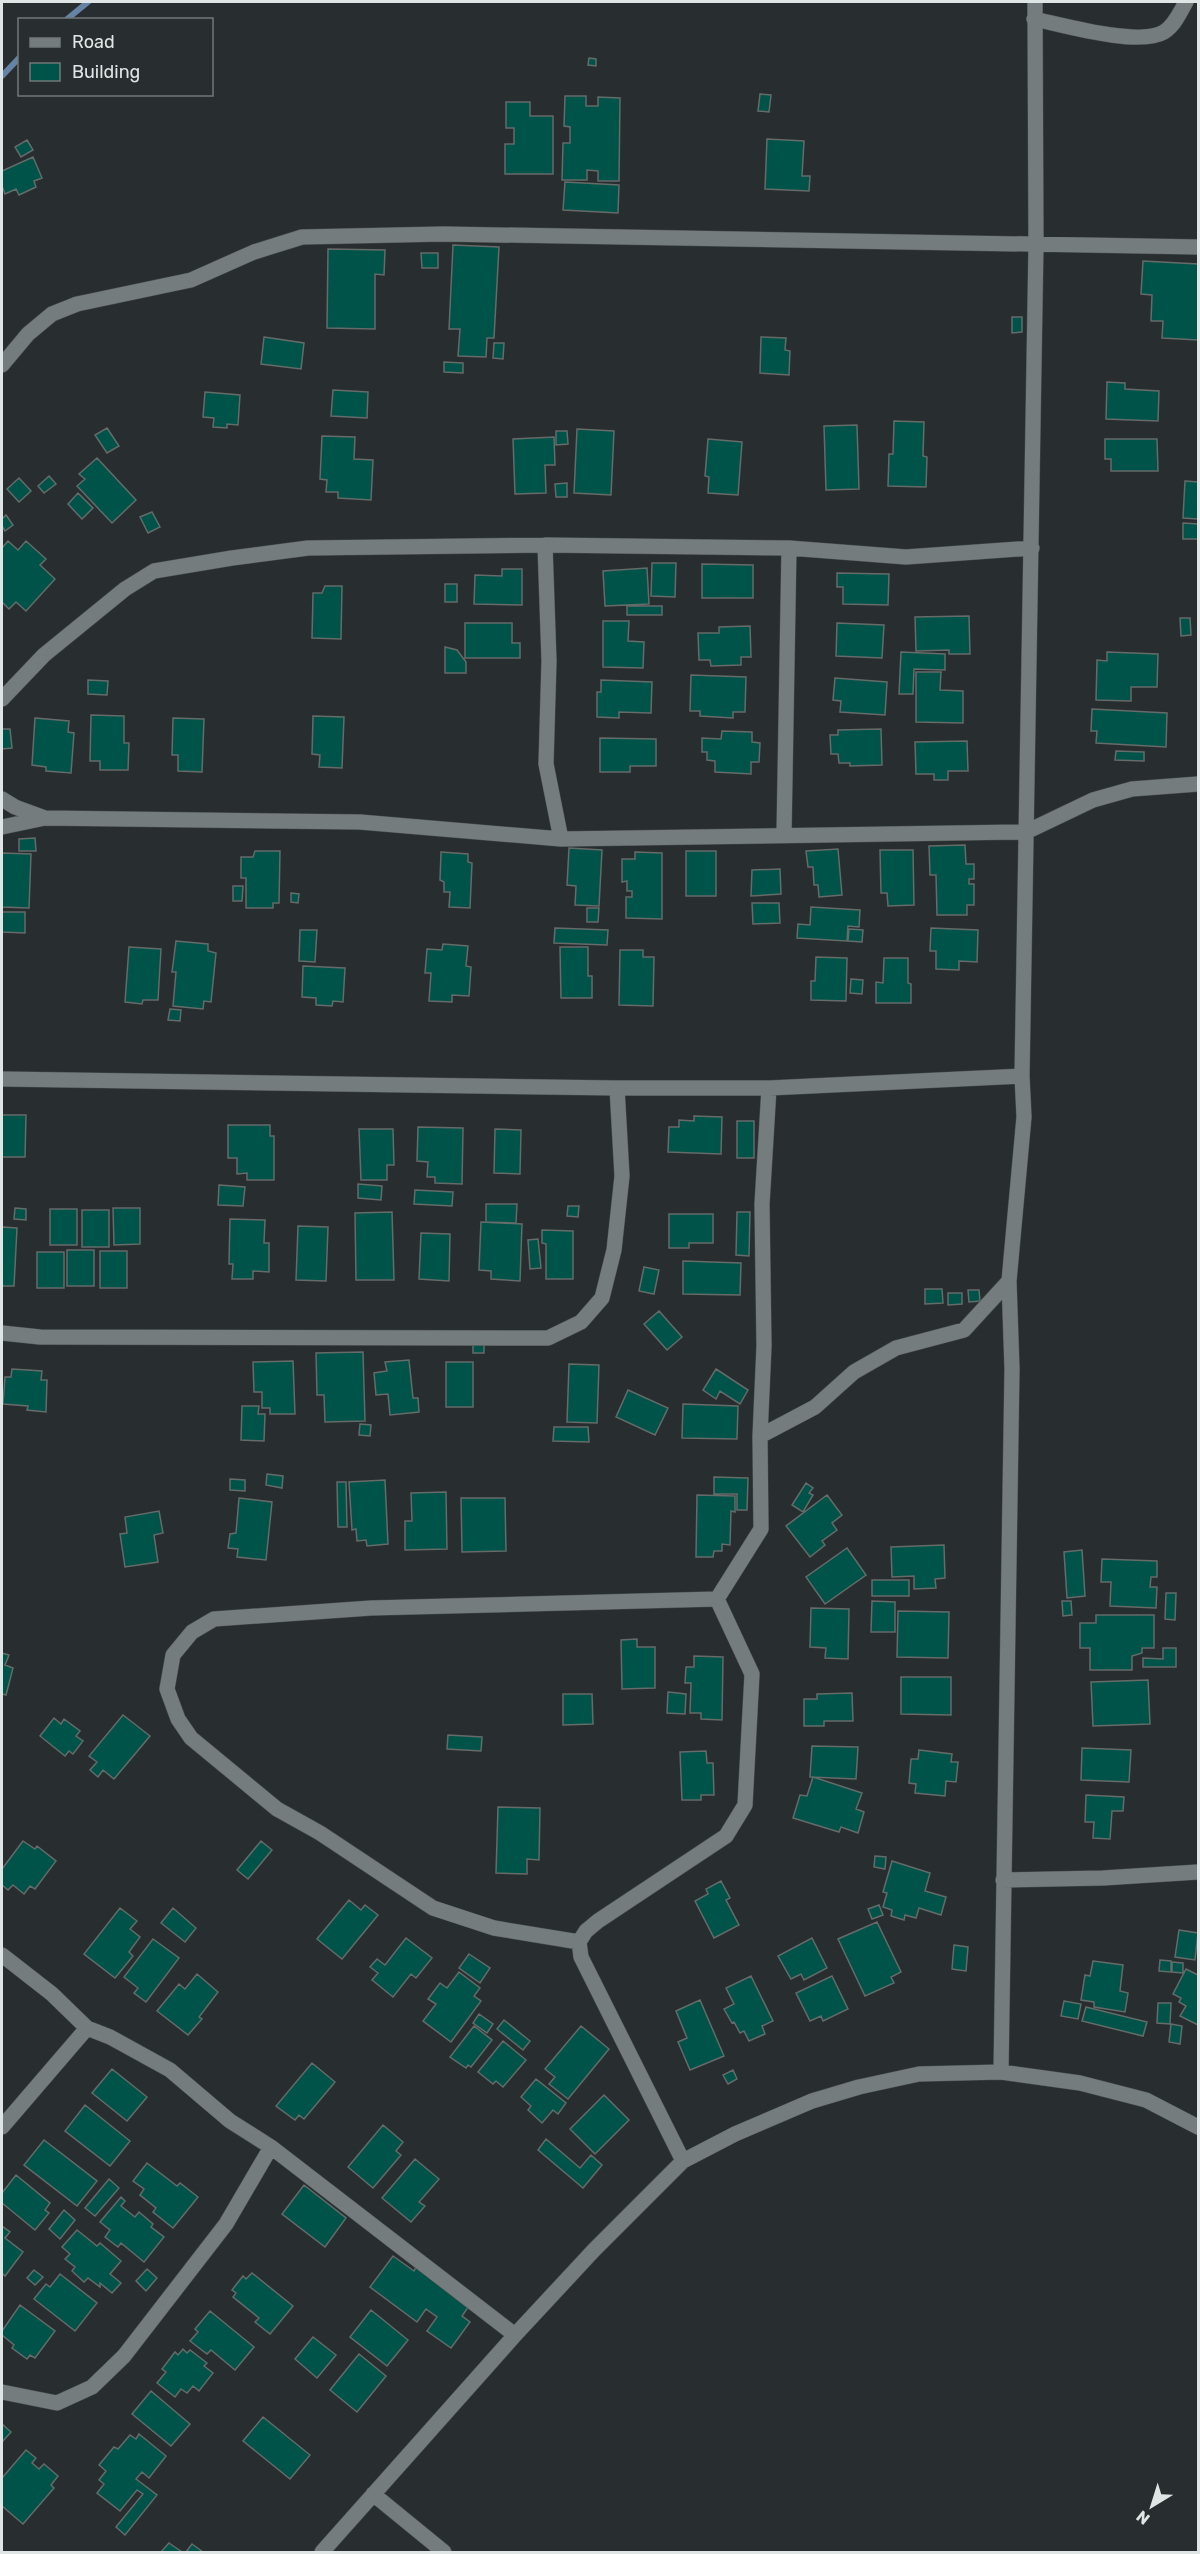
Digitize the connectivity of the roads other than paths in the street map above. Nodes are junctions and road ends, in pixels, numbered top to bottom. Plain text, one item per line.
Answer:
1 (1035, 2) edge
2 (1186, 2) edge
3 (1034, 19) junction
4 (1036, 245) junction
5 (1198, 247) edge
6 (2, 365) edge
7 (545, 545) junction
8 (789, 548) junction
9 (1032, 548) junction
10 (2, 699) edge
11 (1198, 784) edge
12 (2, 799) edge
13 (45, 818) junction
14 (2, 827) edge
15 (1026, 832) junction
16 (784, 835) junction
17 (561, 839) junction
18 (1022, 1076) junction
19 (2, 1078) edge
20 (617, 1088) junction
21 (769, 1088) junction
22 (1009, 1281) junction
23 (2, 1333) edge
24 (760, 1436) junction
25 (717, 1599) junction
26 (1198, 1872) edge
27 (1003, 1880) junction
28 (579, 1942) junction
29 (2, 1955) edge
30 (87, 2028) junction
31 (1001, 2072) junction
32 (2, 2127) edge
33 (1198, 2127) edge
34 (272, 2148) junction
35 (683, 2161) junction
36 (515, 2335) junction
37 (2, 2392) edge
38 (374, 2494) junction
39 (322, 2553) edge
40 (444, 2553) edge

1 - 3 street
2 - 3 street
3 - 4 street
4 - 5 street
4 - 6 street
4 - 9 street
7 - 8 street
7 - 10 street
7 - 17 street
8 - 9 street
8 - 16 street
9 - 15 street
11 - 15 street
12 - 13 street
13 - 14 street
13 - 17 street
15 - 16 street
15 - 18 street
16 - 17 street
18 - 21 street
18 - 22 street
19 - 20 street
20 - 21 street
20 - 23 street
21 - 24 street
22 - 24 street
22 - 27 street
24 - 25 street
25 - 28 street
25 - 28 street
26 - 27 street
27 - 31 street
28 - 35 street
29 - 30 street
30 - 32 street
30 - 34 street
31 - 33 street
31 - 35 street
34 - 36 street
34 - 37 street
35 - 36 street
36 - 38 street
38 - 39 street
38 - 40 street

